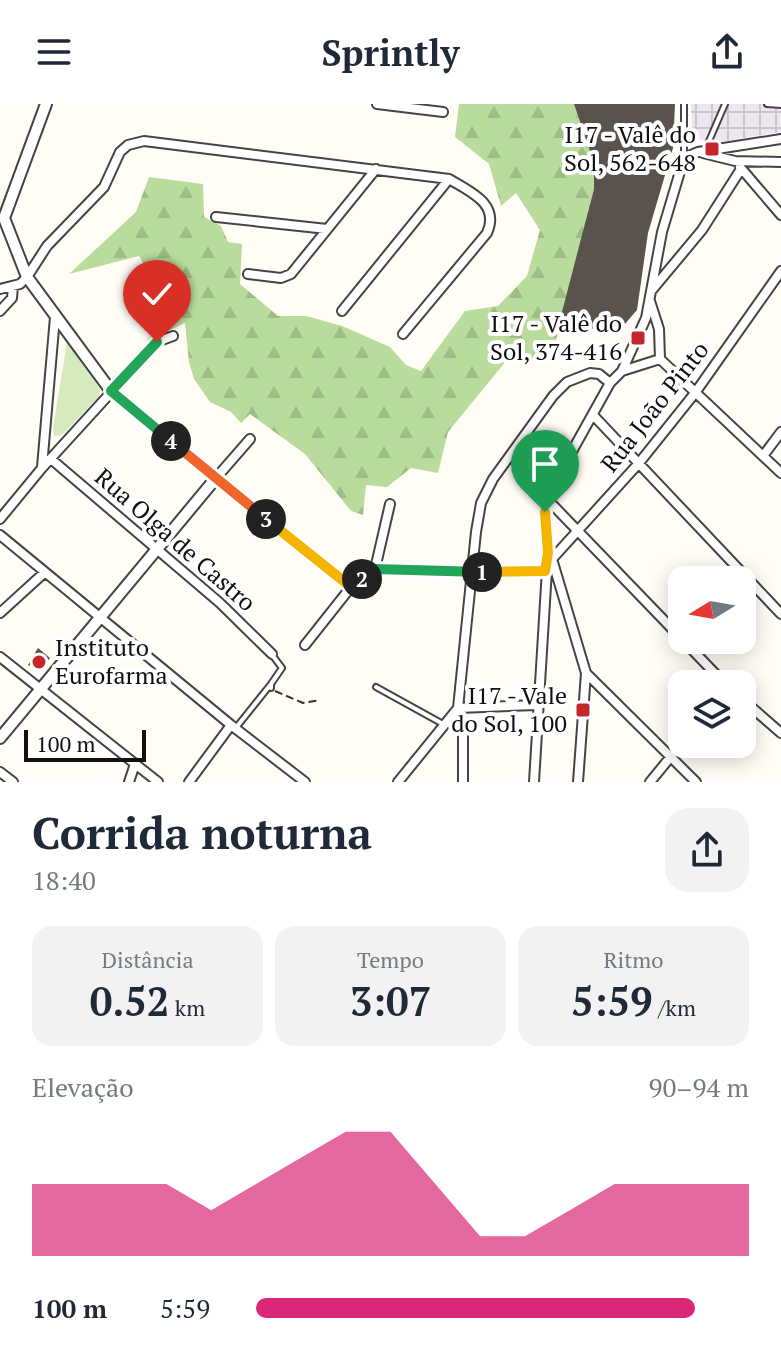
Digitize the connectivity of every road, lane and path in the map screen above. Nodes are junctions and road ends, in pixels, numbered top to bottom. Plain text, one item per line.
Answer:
1 (46, 104) edge
2 (377, 104) edge
3 (684, 104) edge
4 (725, 104) edge
5 (767, 104) edge
6 (781, 105) edge
7 (443, 112) dead end
8 (781, 139) edge
9 (702, 151) junction
10 (684, 158) junction
11 (781, 162) edge
12 (738, 165) junction
13 (376, 169) junction
14 (449, 179) junction
15 (0, 205) edge
16 (781, 215) edge
17 (216, 217) dead end
18 (4, 218) junction
19 (327, 229) junction
20 (781, 271) edge
21 (248, 274) dead end
22 (27, 277) junction
23 (13, 286) junction
24 (0, 289) edge
25 (652, 291) junction
26 (650, 301) junction
27 (0, 311) edge
28 (342, 311) dead end
29 (55, 317) junction
30 (403, 334) dead end
31 (173, 336) dead end
32 (660, 359) junction
33 (622, 371) junction
34 (610, 383) junction
35 (111, 391) junction
36 (695, 393) junction
37 (593, 415) junction
38 (781, 432) edge
39 (250, 439) dead end
40 (763, 456) junction
41 (51, 459) junction
42 (639, 463) junction
43 (42, 468) junction
44 (781, 473) edge
45 (216, 478) junction
46 (546, 498) junction
47 (390, 504) dead end
48 (0, 519) edge
49 (579, 531) junction
50 (3, 538) edge
51 (157, 549) junction
52 (550, 556) junction
53 (375, 569) junction
54 (545, 571) junction
55 (471, 572) junction
56 (44, 573) junction
57 (351, 587) junction
58 (0, 613) edge
59 (781, 614) edge
60 (99, 618) junction
61 (668, 623) edge
62 (305, 645) dead end
63 (272, 654) joint
64 (697, 654) edge
65 (0, 657) edge
66 (712, 670) edge
67 (586, 673) junction
68 (271, 686) junction
69 (376, 687) dead end
70 (40, 689) junction
71 (320, 700) dead end
72 (537, 705) junction
73 (458, 708) junction
74 (756, 711) edge
75 (445, 725) junction
76 (233, 727) junction
77 (781, 733) edge
78 (0, 738) edge
79 (668, 754) edge
80 (670, 758) edge
81 (672, 758) edge
82 (135, 764) junction
83 (0, 772) edge
84 (13, 782) edge
85 (129, 782) edge
86 (158, 782) edge
87 (189, 782) edge
88 (305, 782) edge
89 (398, 782) edge
90 (463, 782) edge
91 (534, 782) edge
92 (578, 782) edge
93 (650, 782) edge
94 (696, 782) edge

1 - 18 street
2 - 7 street
3 - 10 lane
4 - 9 lane
5 - 6 lane
8 - 9 street
9 - 10 street
9 - 12 street
10 - 25 street
11 - 12 street
12 - 16 street
12 - 25 street
13 - 14 street
13 - 19 street
13 - 22 street
14 - 28 street
14 - 30 street
15 - 18 street
17 - 19 street
18 - 22 street
19 - 21 street
20 - 36 street, Rua João Pinto
22 - 23 street
22 - 29 street
23 - 24 street
23 - 27 street
25 - 26 street
26 - 32 street
26 - 33 street
29 - 35 street
29 - 43 street
31 - 35 street
32 - 33 street
32 - 36 street
33 - 34 street
34 - 37 street
34 - 55 street
35 - 41 street
35 - 45 street
36 - 40 street
36 - 42 street, Rua João Pinto
37 - 42 street
37 - 46 street
38 - 40 street
39 - 45 street
40 - 44 street
41 - 43 street
41 - 51 street, Rua Olga de Castro
42 - 49 street, Rua João Pinto
42 - 59 street
43 - 48 street
45 - 51 street
45 - 57 street
46 - 49 street
46 - 52 street
47 - 53 street
49 - 52 street, Rua João Pinto
49 - 61 street
50 - 56 street
51 - 60 street
51 - 63 street, Rua Olga de Castro
52 - 54 street
52 - 67 street
53 - 55 street
53 - 57 street
54 - 55 street
54 - 72 street
55 - 73 street
56 - 58 street
56 - 60 street
57 - 62 street
60 - 70 street
60 - 76 street
63 - 68 lane
64 - 66 street
65 - 70 street
67 - 79 street
67 - 92 street
68 - 71 path
68 - 76 lane
69 - 75 lane
70 - 78 street
70 - 82 street
72 - 73 street
72 - 91 street
73 - 75 street
73 - 90 street
74 - 77 street
75 - 89 street
76 - 87 street
76 - 88 street
80 - 93 street
81 - 94 street
82 - 85 street
82 - 86 street
83 - 84 street

